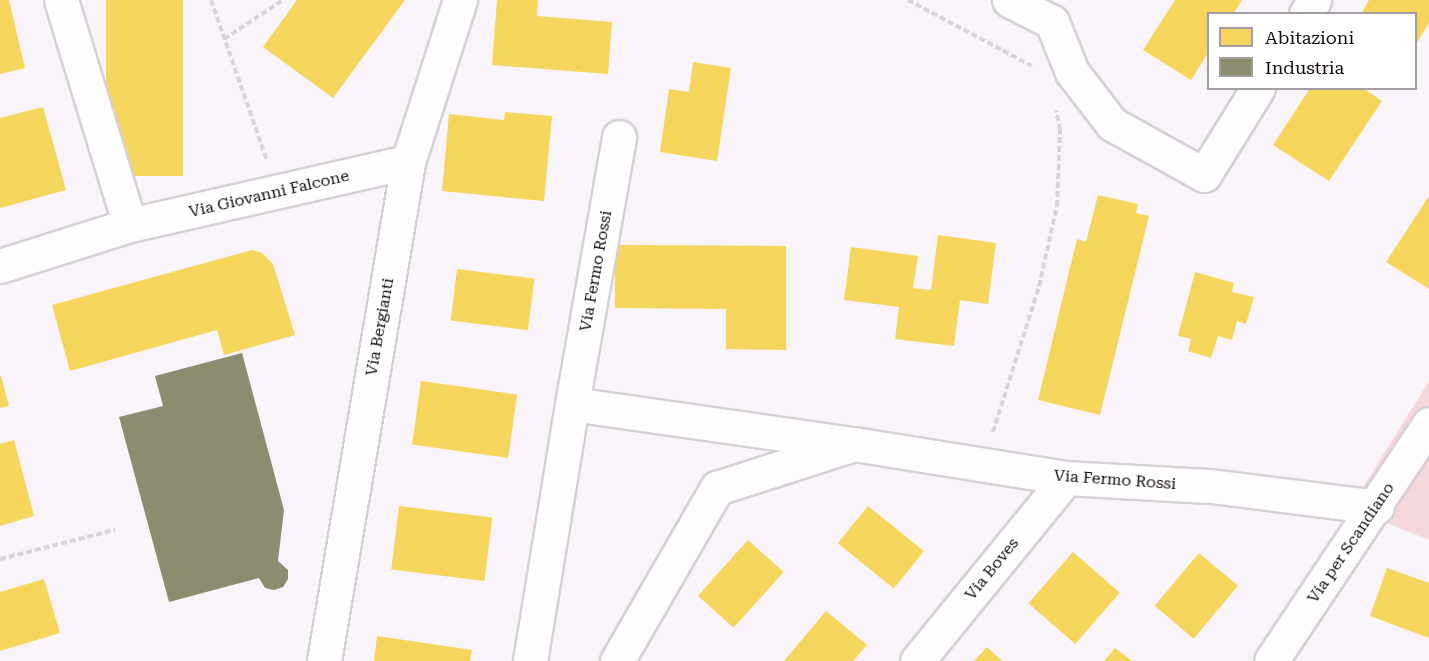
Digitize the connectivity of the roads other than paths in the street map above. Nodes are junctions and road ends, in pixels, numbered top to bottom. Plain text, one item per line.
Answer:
1 (61, 0) edge
2 (460, 0) edge
3 (1009, 0) edge
4 (1257, 90) edge
5 (619, 137) dead end
6 (408, 162) junction
7 (130, 225) junction
8 (0, 266) edge
9 (572, 404) junction
10 (1429, 424) edge
11 (854, 444) junction
12 (1066, 478) junction
13 (1377, 507) junction
14 (324, 661) edge
15 (530, 661) edge
16 (616, 661) edge
17 (917, 661) edge
18 (1270, 661) edge

1 - 7 street
2 - 6 street, Via Bergianti
3 - 4 street
5 - 9 street, Via Fermo Rossi
6 - 7 street, Via Giovanni Falcone
6 - 14 street, Via Bergianti
7 - 8 street, Via Giovanni Falcone
9 - 11 street, Via Fermo Rossi
9 - 15 street, Via Fermo Rossi
10 - 13 street, Via per Scandiano
11 - 12 street, Via Fermo Rossi
11 - 16 street, Via Fermo Rossi
12 - 13 street, Via Fermo Rossi
12 - 17 street, Via Boves
13 - 18 street, Via per Scandiano

